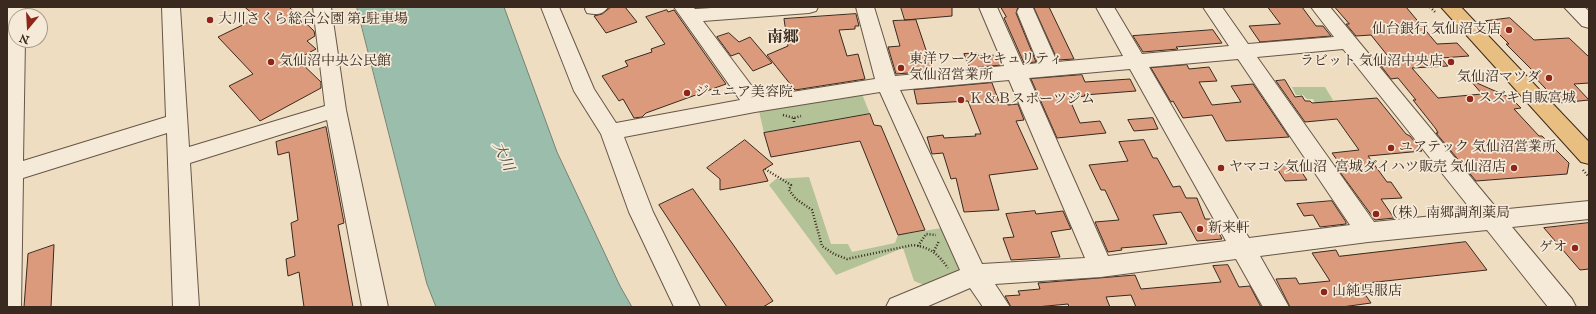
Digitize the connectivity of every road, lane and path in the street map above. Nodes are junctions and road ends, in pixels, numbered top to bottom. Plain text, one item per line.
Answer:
1 (16, 7) edge
2 (171, 7) edge
3 (322, 7) edge
4 (550, 7) edge
5 (809, 7) edge
6 (865, 7) edge
7 (988, 7) edge
8 (1105, 7) edge
9 (1212, 7) edge
10 (1320, 7) edge
11 (1450, 7) edge
12 (1573, 7) edge
13 (686, 12) edge
14 (1026, 12) dead end
15 (1589, 22) edge
16 (1348, 42) junction
17 (1244, 52) junction
18 (1136, 60) junction
19 (11, 66) edge
20 (1050, 68) junction
21 (1015, 72) junction
22 (886, 84) junction
23 (755, 105) junction
24 (336, 110) junction
25 (783, 110) dead end
26 (801, 116) dead end
27 (794, 118) junction
28 (176, 122) junction
29 (794, 123) dead end
30 (611, 132) junction
31 (1589, 156) edge
32 (179, 158) junction
33 (765, 170) dead end
34 (10, 173) edge
35 (1589, 210) edge
36 (1493, 220) junction
37 (1368, 232) junction
38 (918, 246) junction
39 (8, 248) edge
40 (1243, 249) junction
41 (934, 251) junction
42 (1101, 267) junction
43 (948, 268) dead end
44 (975, 275) junction
45 (8, 307) edge
46 (186, 307) edge
47 (375, 307) edge
48 (686, 307) edge
49 (899, 307) edge
50 (997, 307) edge
51 (1276, 307) edge
52 (1563, 307) edge

1 - 19 street
2 - 28 street
3 - 24 street
4 - 30 street
5 - 13 street
6 - 22 street
7 - 21 street
8 - 18 street
9 - 17 street
10 - 16 street
11 - 31 main road
12 - 15 street
13 - 23 street
14 - 20 street
16 - 17 street
16 - 36 street
17 - 18 street
17 - 37 street
18 - 20 street
18 - 40 street
19 - 34 street
20 - 21 street
21 - 22 street
21 - 42 street
22 - 23 street
22 - 44 street
23 - 30 street
24 - 32 street
24 - 47 street
25 - 27 path
26 - 27 path
27 - 29 path
28 - 32 street
28 - 34 street
30 - 48 street
32 - 46 street
33 - 38 path
34 - 39 street
35 - 36 street
36 - 37 street
36 - 52 street
37 - 40 street
38 - 41 path
38 - 41 path
39 - 45 street
40 - 42 street
40 - 51 street
41 - 43 path
42 - 44 street
44 - 49 street
44 - 50 street

